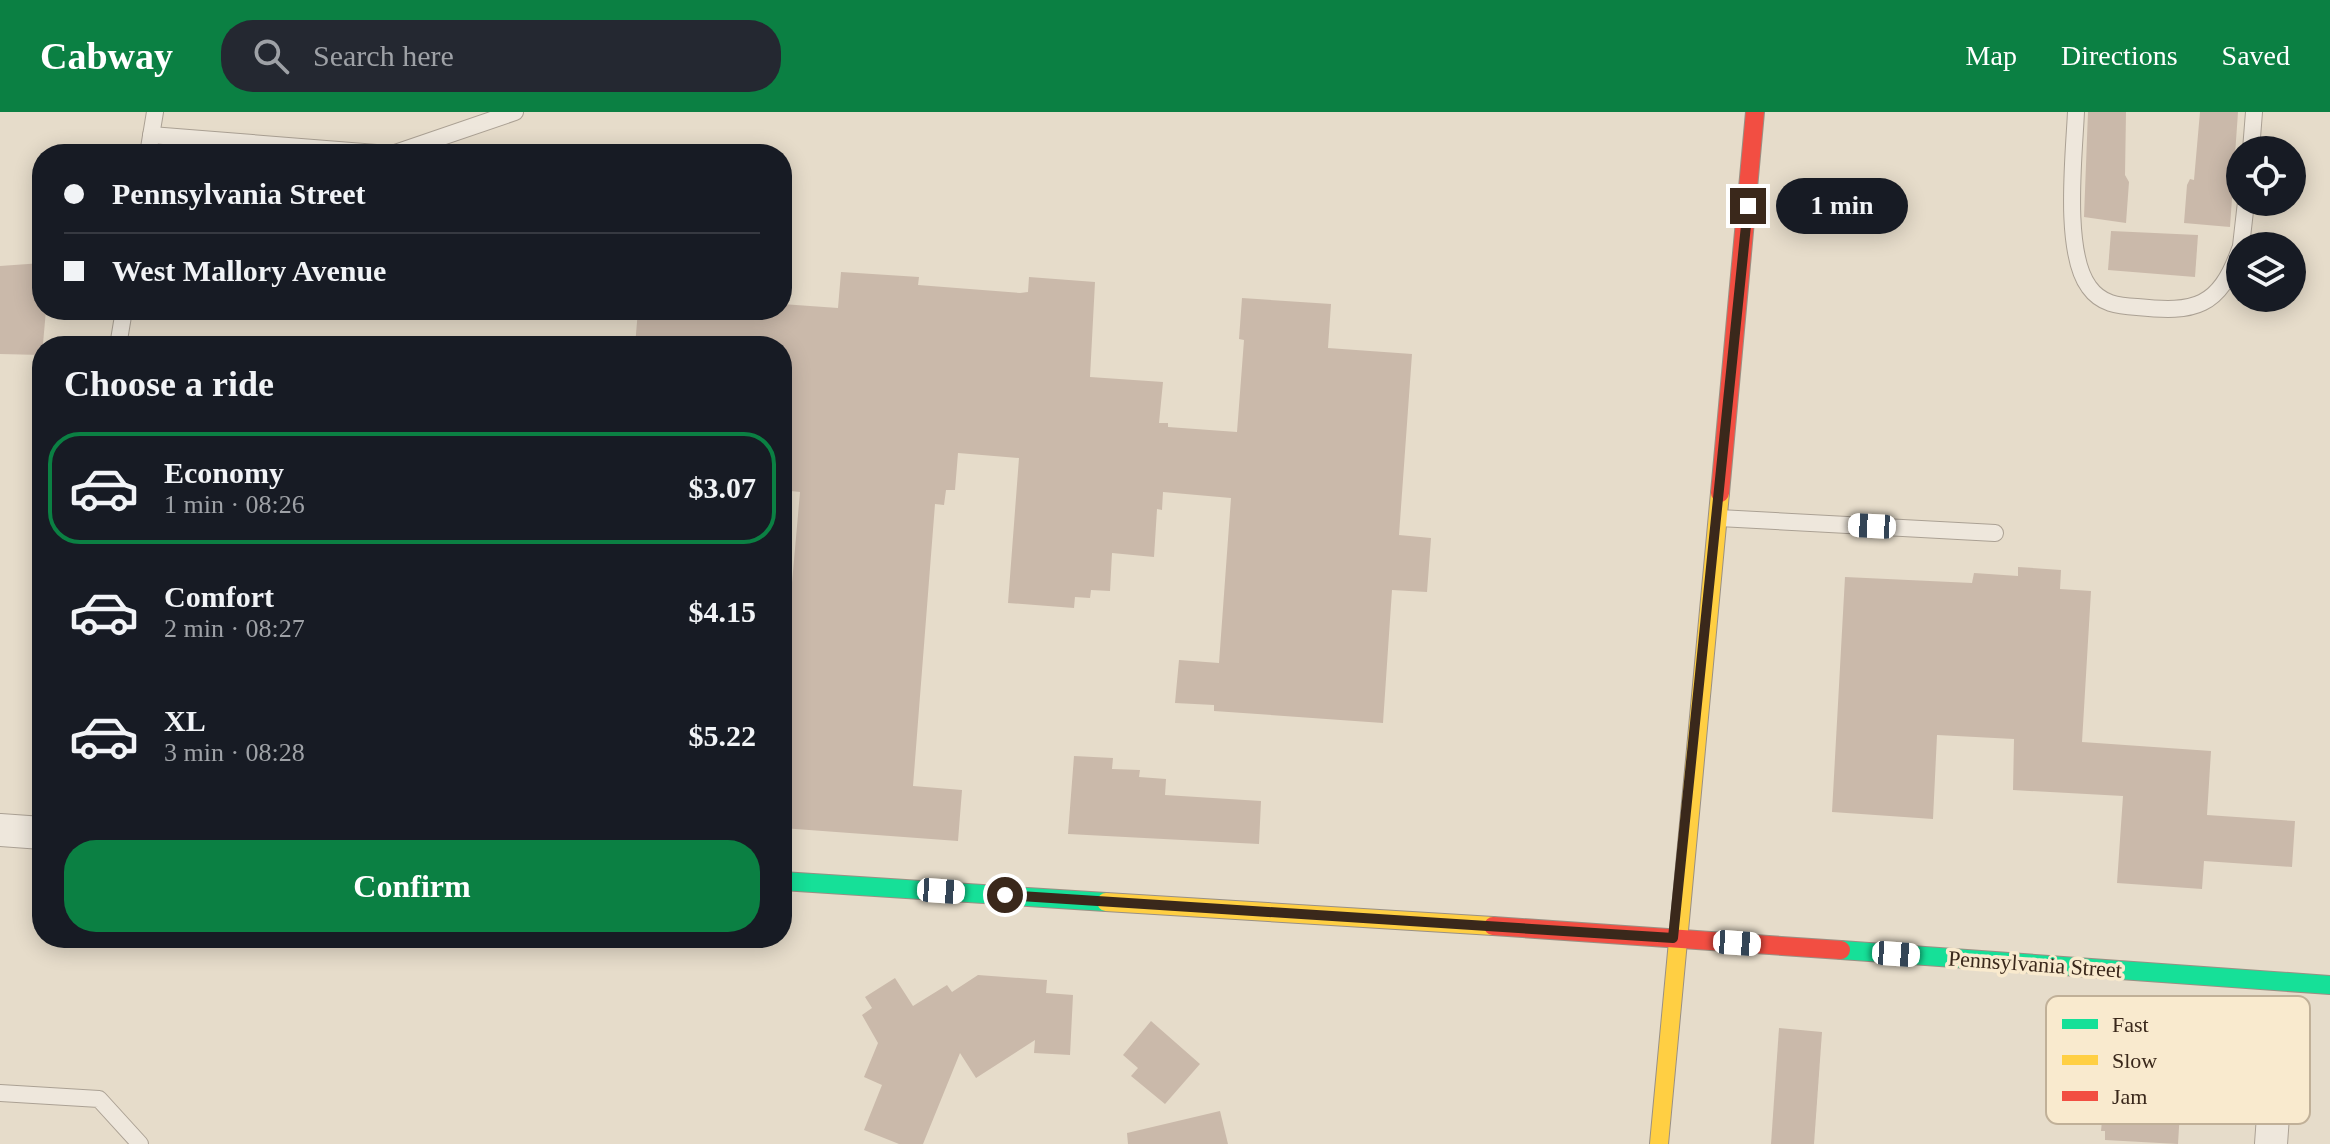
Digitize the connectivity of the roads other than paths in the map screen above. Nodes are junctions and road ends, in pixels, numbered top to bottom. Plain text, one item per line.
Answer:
1 (155, 112) edge
2 (515, 112) edge
3 (1755, 112) edge
4 (2076, 112) edge
5 (2254, 112) edge
6 (151, 135) junction
7 (2252, 136) edge
8 (150, 144) edge
9 (264, 144) edge
10 (420, 144) edge
11 (2226, 279) edge
12 (1718, 518) junction
13 (1995, 533) dead end
14 (0, 830) edge
15 (32, 832) edge
16 (792, 882) edge
17 (1673, 938) junction
18 (2330, 985) edge
19 (0, 1093) edge
20 (2272, 1124) edge
21 (140, 1144) edge
22 (1659, 1144) edge
23 (2271, 1144) edge

1 - 6 lane
2 - 10 lane
3 - 12 street
4 - 11 lane
5 - 7 lane
6 - 8 lane
6 - 9 lane
12 - 13 lane
12 - 17 street
14 - 15 street
16 - 17 street, Pennsylvania Street
17 - 18 street, Pennsylvania Street
17 - 22 street
19 - 21 lane
20 - 23 street

